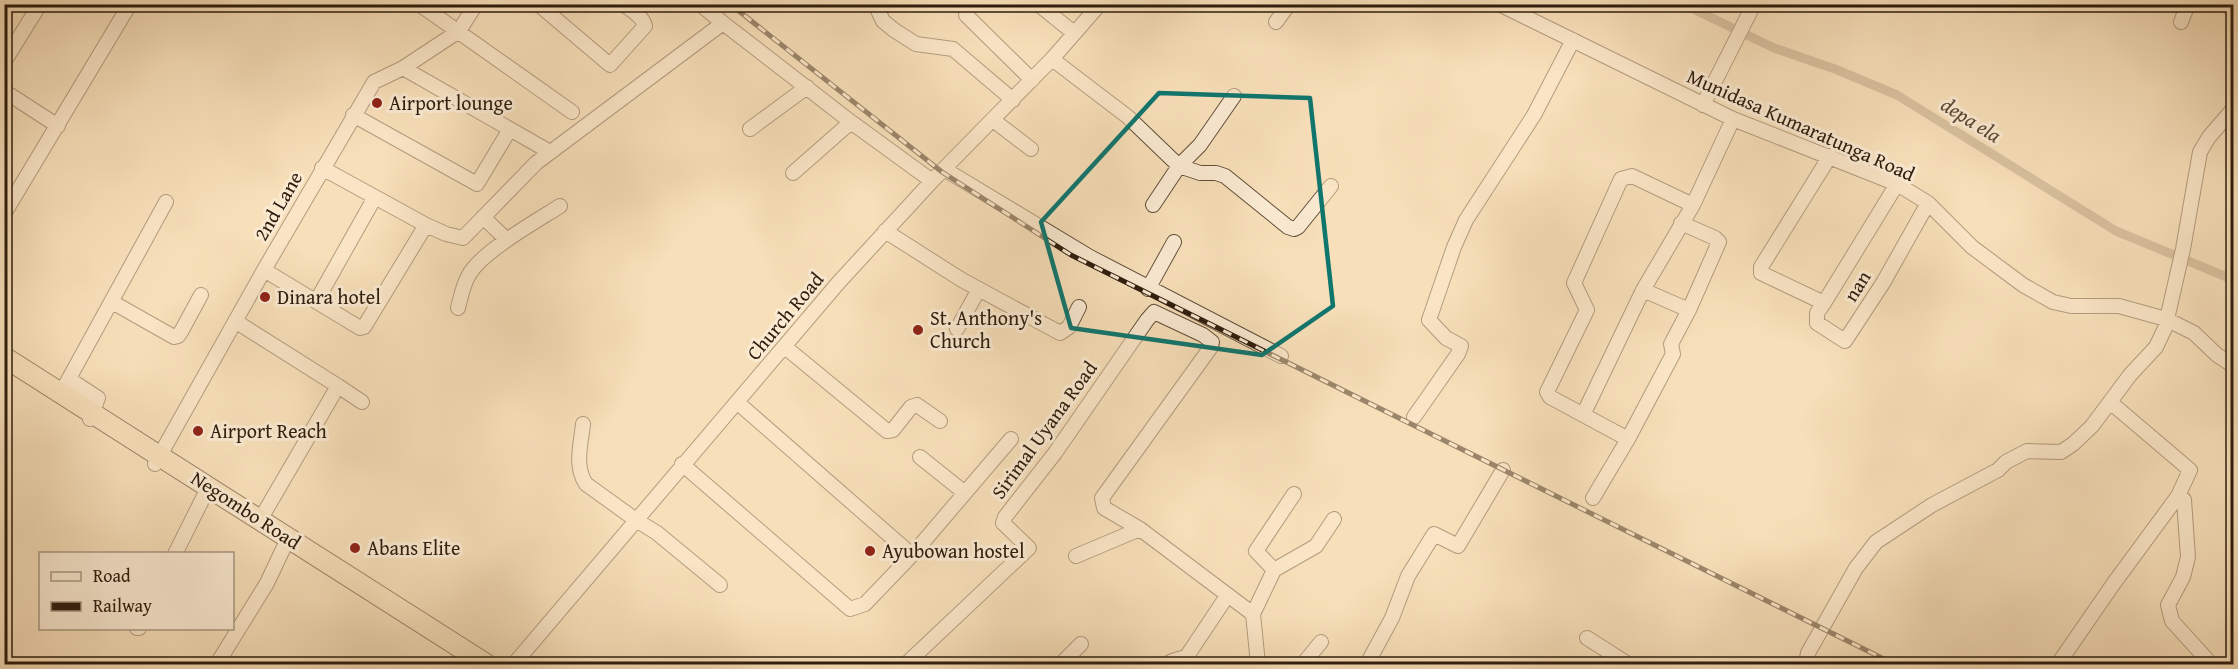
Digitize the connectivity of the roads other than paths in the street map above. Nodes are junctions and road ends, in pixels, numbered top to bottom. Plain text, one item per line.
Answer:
1 (39, 4) edge
2 (130, 4) edge
3 (419, 4) edge
4 (476, 4) edge
5 (538, 4) edge
6 (623, 4) edge
7 (700, 4) edge
8 (875, 4) edge
9 (1038, 4) edge
10 (1100, 4) edge
11 (1289, 4) edge
12 (1499, 4) edge
13 (1754, 4) edge
14 (2188, 4) edge
15 (2226, 4) edge
16 (2234, 11) edge
17 (966, 15) dead end
18 (1276, 22) dead end
19 (2181, 22) dead end
20 (723, 23) junction
21 (459, 31) junction
22 (1074, 33) junction
23 (1573, 40) junction
24 (1052, 59) junction
25 (4, 62) edge
26 (403, 68) junction
27 (1032, 80) junction
28 (807, 87) junction
29 (4, 92) edge
30 (1234, 96) dead end
31 (1013, 100) junction
32 (1703, 105) junction
33 (2234, 108) edge
34 (572, 112) dead end
35 (353, 115) junction
36 (1733, 119) junction
37 (993, 120) junction
38 (851, 123) junction
39 (58, 126) junction
40 (510, 129) junction
41 (750, 129) dead end
42 (1031, 149) dead end
43 (550, 152) junction
44 (1830, 156) junction
45 (1179, 166) junction
46 (322, 168) junction
47 (944, 169) junction
48 (793, 173) dead end
49 (933, 181) junction
50 (1897, 184) junction
51 (1331, 186) dead end
52 (375, 197) junction
53 (166, 202) dead end
54 (1928, 203) junction
55 (1153, 205) dead end
56 (1693, 205) junction
57 (560, 206) dead end
58 (4, 214) edge
59 (483, 218) junction
60 (1680, 223) junction
61 (426, 225) junction
62 (885, 231) junction
63 (507, 240) junction
64 (1174, 242) dead end
65 (264, 270) junction
66 (979, 289) junction
67 (1148, 289) junction
68 (1643, 290) junction
69 (201, 295) dead end
70 (316, 300) junction
71 (111, 302) junction
72 (1824, 303) junction
73 (1079, 307) dead end
74 (458, 308) dead end
75 (1689, 310) junction
76 (2166, 320) junction
77 (235, 321) junction
78 (957, 329) dead end
79 (785, 347) junction
80 (1281, 356) dead end
81 (4, 357) edge
82 (2234, 366) edge
83 (4, 371) edge
84 (65, 386) junction
85 (338, 386) junction
86 (362, 402) dead end
87 (2110, 402) junction
88 (738, 403) junction
89 (1583, 415) junction
90 (1414, 417) dead end
91 (90, 418) junction
92 (940, 421) dead end
93 (583, 424) dead end
94 (1011, 439) dead end
95 (1628, 439) junction
96 (920, 457) dead end
97 (158, 460) junction
98 (682, 465) junction
99 (1503, 470) dead end
100 (965, 494) junction
101 (1294, 494) dead end
102 (204, 495) junction
103 (2178, 496) junction
104 (1593, 498) dead end
105 (1334, 519) dead end
106 (260, 520) junction
107 (636, 520) junction
108 (1140, 529) junction
109 (284, 547) junction
110 (177, 552) edge
111 (912, 555) junction
112 (1076, 556) dead end
113 (1274, 570) junction
114 (720, 585) dead end
115 (1227, 596) junction
116 (1253, 614) junction
117 (1587, 638) dead end
118 (1321, 642) dead end
119 (1081, 644) dead end
120 (217, 664) edge
121 (469, 664) edge
122 (486, 664) edge
123 (514, 664) edge
124 (906, 664) edge
125 (1061, 664) edge
126 (1167, 664) edge
127 (1258, 664) edge
128 (1303, 664) edge
129 (1367, 664) edge
130 (1628, 664) edge
131 (1806, 664) edge
132 (2058, 664) edge
133 (2211, 664) edge

1 - 25 street
2 - 39 street
3 - 21 street
4 - 21 street, 2nd Lane
5 - 6 street
7 - 20 street
8 - 31 street
9 - 22 street
10 - 22 street, Church Road
11 - 18 street
12 - 23 street, Munidasa Kumaratunga Road
13 - 32 street
14 - 19 street
15 - 16 street
17 - 27 street
20 - 28 street
20 - 43 street
21 - 26 street, 2nd Lane
21 - 34 street
22 - 24 street, Church Road
23 - 32 street, Munidasa Kumaratunga Road
23 - 90 street
24 - 27 street, Church Road
24 - 45 street
26 - 35 street, 2nd Lane
26 - 40 street
27 - 31 street, Church Road
28 - 38 street
28 - 41 street
29 - 39 street
30 - 45 street
31 - 37 street, Church Road
32 - 36 street, Munidasa Kumaratunga Road
33 - 76 street
35 - 40 street
35 - 46 street, 2nd Lane
36 - 44 street, Munidasa Kumaratunga Road
36 - 56 street
37 - 42 street
37 - 47 street, Church Road
38 - 48 street
38 - 49 street
39 - 58 street
40 - 43 street
43 - 59 street
44 - 50 street, Munidasa Kumaratunga Road
44 - 72 street
45 - 51 street
45 - 55 street
46 - 52 street
46 - 65 street, 2nd Lane
47 - 49 street, Church Road
47 - 67 street
49 - 62 street, Church Road
50 - 54 street, Munidasa Kumaratunga Road
50 - 72 street
52 - 61 street
52 - 70 street
53 - 71 street
54 - 72 street, nan
54 - 76 street, Munidasa Kumaratunga Road
56 - 60 street
56 - 89 street
57 - 63 street
59 - 61 street
59 - 63 street
60 - 68 street
60 - 75 street
61 - 70 street
62 - 66 street
62 - 79 street, Church Road
63 - 74 street
64 - 67 street
65 - 70 street
65 - 77 street, 2nd Lane
66 - 73 street
66 - 78 street
67 - 80 street
68 - 75 street
68 - 89 street
69 - 71 street
71 - 84 street
75 - 95 street
76 - 82 street, Munidasa Kumaratunga Road
76 - 87 street
77 - 85 street
77 - 97 street, 2nd Lane
79 - 88 street, Church Road
79 - 92 street
81 - 84 highway, Negombo Road
83 - 91 highway, Negombo Road
84 - 91 highway, Negombo Road
85 - 86 street
85 - 106 street
87 - 103 street
87 - 131 street
88 - 98 street, Church Road
88 - 111 street
89 - 95 street
91 - 97 highway, Negombo Road
93 - 107 street
94 - 100 street
95 - 104 street
96 - 100 street
97 - 102 highway, Negombo Road
97 - 106 highway, Negombo Road
98 - 107 street, Church Road
98 - 111 street
99 - 129 street
100 - 111 street
101 - 113 street
102 - 109 highway, Negombo Road
102 - 110 street
103 - 132 street
103 - 133 street
105 - 113 street
106 - 122 highway, Negombo Road
107 - 114 street
107 - 123 street, Church Road
108 - 112 street
108 - 115 street
108 - 124 street, Sirimal Uyana Road
109 - 120 street
109 - 121 highway, Negombo Road
113 - 116 street
115 - 116 street
115 - 126 street
116 - 127 street
117 - 130 street
118 - 128 street
119 - 125 street

